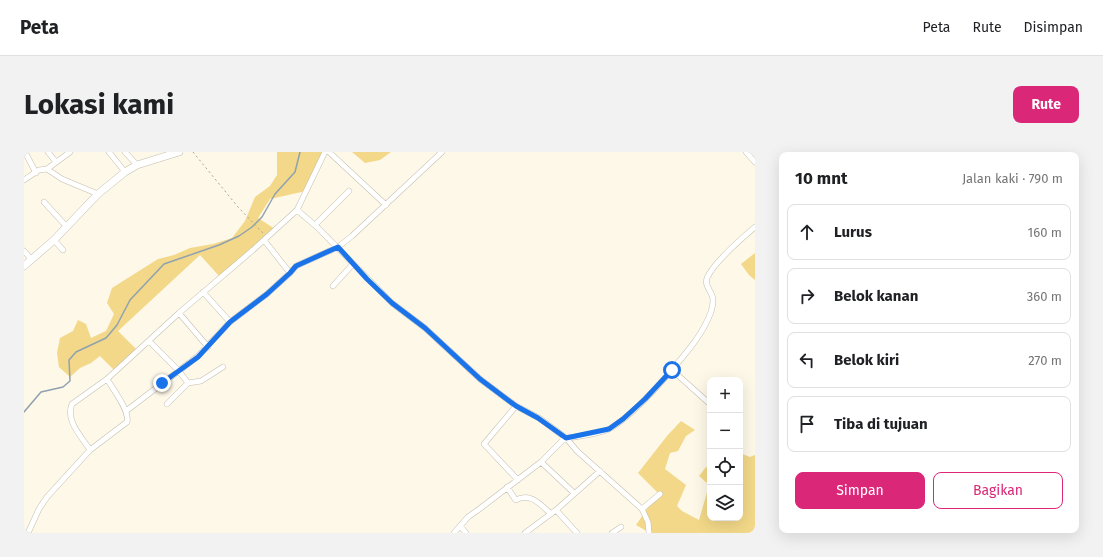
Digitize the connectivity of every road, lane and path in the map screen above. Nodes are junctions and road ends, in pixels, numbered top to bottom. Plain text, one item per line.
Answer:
1 (25, 152) edge
2 (48, 152) edge
3 (70, 152) edge
4 (109, 152) edge
5 (125, 152) edge
6 (179, 152) edge
7 (193, 152) edge
8 (325, 152) edge
9 (329, 152) edge
10 (442, 152) edge
11 (746, 152) edge
12 (56, 162) junction
13 (755, 162) edge
14 (137, 165) junction
15 (47, 169) junction
16 (125, 172) junction
17 (36, 173) junction
18 (24, 180) edge
19 (349, 191) dead end
20 (98, 194) junction
21 (44, 202) dead end
22 (386, 205) junction
23 (297, 210) junction
24 (315, 225) junction
25 (66, 226) junction
26 (755, 227) edge
27 (265, 239) junction
28 (54, 240) junction
29 (338, 247) junction
30 (63, 250) dead end
31 (24, 251) edge
32 (32, 260) junction
33 (353, 264) junction
34 (24, 266) edge
35 (290, 273) junction
36 (333, 286) dead end
37 (203, 292) junction
38 (179, 313) junction
39 (230, 322) junction
40 (150, 341) junction
41 (208, 347) junction
42 (223, 368) dead end
43 (672, 370) junction
44 (179, 371) junction
45 (107, 378) junction
46 (188, 383) junction
47 (707, 401) edge
48 (167, 404) dead end
49 (516, 406) junction
50 (126, 411) junction
51 (566, 438) junction
52 (90, 450) junction
53 (541, 462) junction
54 (600, 471) junction
55 (518, 480) junction
56 (507, 487) junction
57 (574, 494) junction
58 (660, 494) dead end
59 (642, 509) junction
60 (556, 510) junction
61 (551, 514) junction
62 (460, 526) junction
63 (621, 527) dead end
64 (28, 533) edge
65 (454, 533) edge
66 (466, 533) edge
67 (525, 533) edge
68 (577, 533) edge
69 (612, 533) edge
70 (649, 533) edge

1 - 17 street
2 - 12 street
3 - 12 street
4 - 16 street
5 - 14 street
6 - 14 street
7 - 27 path
8 - 23 street
9 - 22 street
10 - 22 street
11 - 13 street
12 - 15 street
14 - 16 street
15 - 17 street
15 - 20 street
16 - 20 street
17 - 18 street
19 - 24 street
20 - 25 street
21 - 25 street
22 - 29 street
23 - 24 street
23 - 27 street
24 - 29 street
25 - 28 street
26 - 43 street
27 - 35 street
27 - 37 street
28 - 30 street
28 - 32 street
29 - 33 street
29 - 35 street
31 - 32 street
32 - 34 street
33 - 36 street
33 - 49 street
35 - 39 street
37 - 38 street
37 - 39 street
38 - 40 street
38 - 41 street
39 - 41 street
40 - 44 street
40 - 45 street
41 - 44 street
42 - 46 street
43 - 47 street
43 - 51 street
44 - 46 street
44 - 50 street
45 - 50 street
45 - 52 street
46 - 48 street
49 - 51 street
49 - 55 street
50 - 52 street
51 - 53 street
51 - 54 street
52 - 64 street
53 - 55 street
53 - 57 street
54 - 57 street
54 - 59 street
55 - 56 street
56 - 61 street
56 - 62 street
57 - 60 street
58 - 59 street
59 - 70 street
60 - 61 street
60 - 68 street
61 - 67 street
62 - 65 street
62 - 66 street
63 - 69 street

